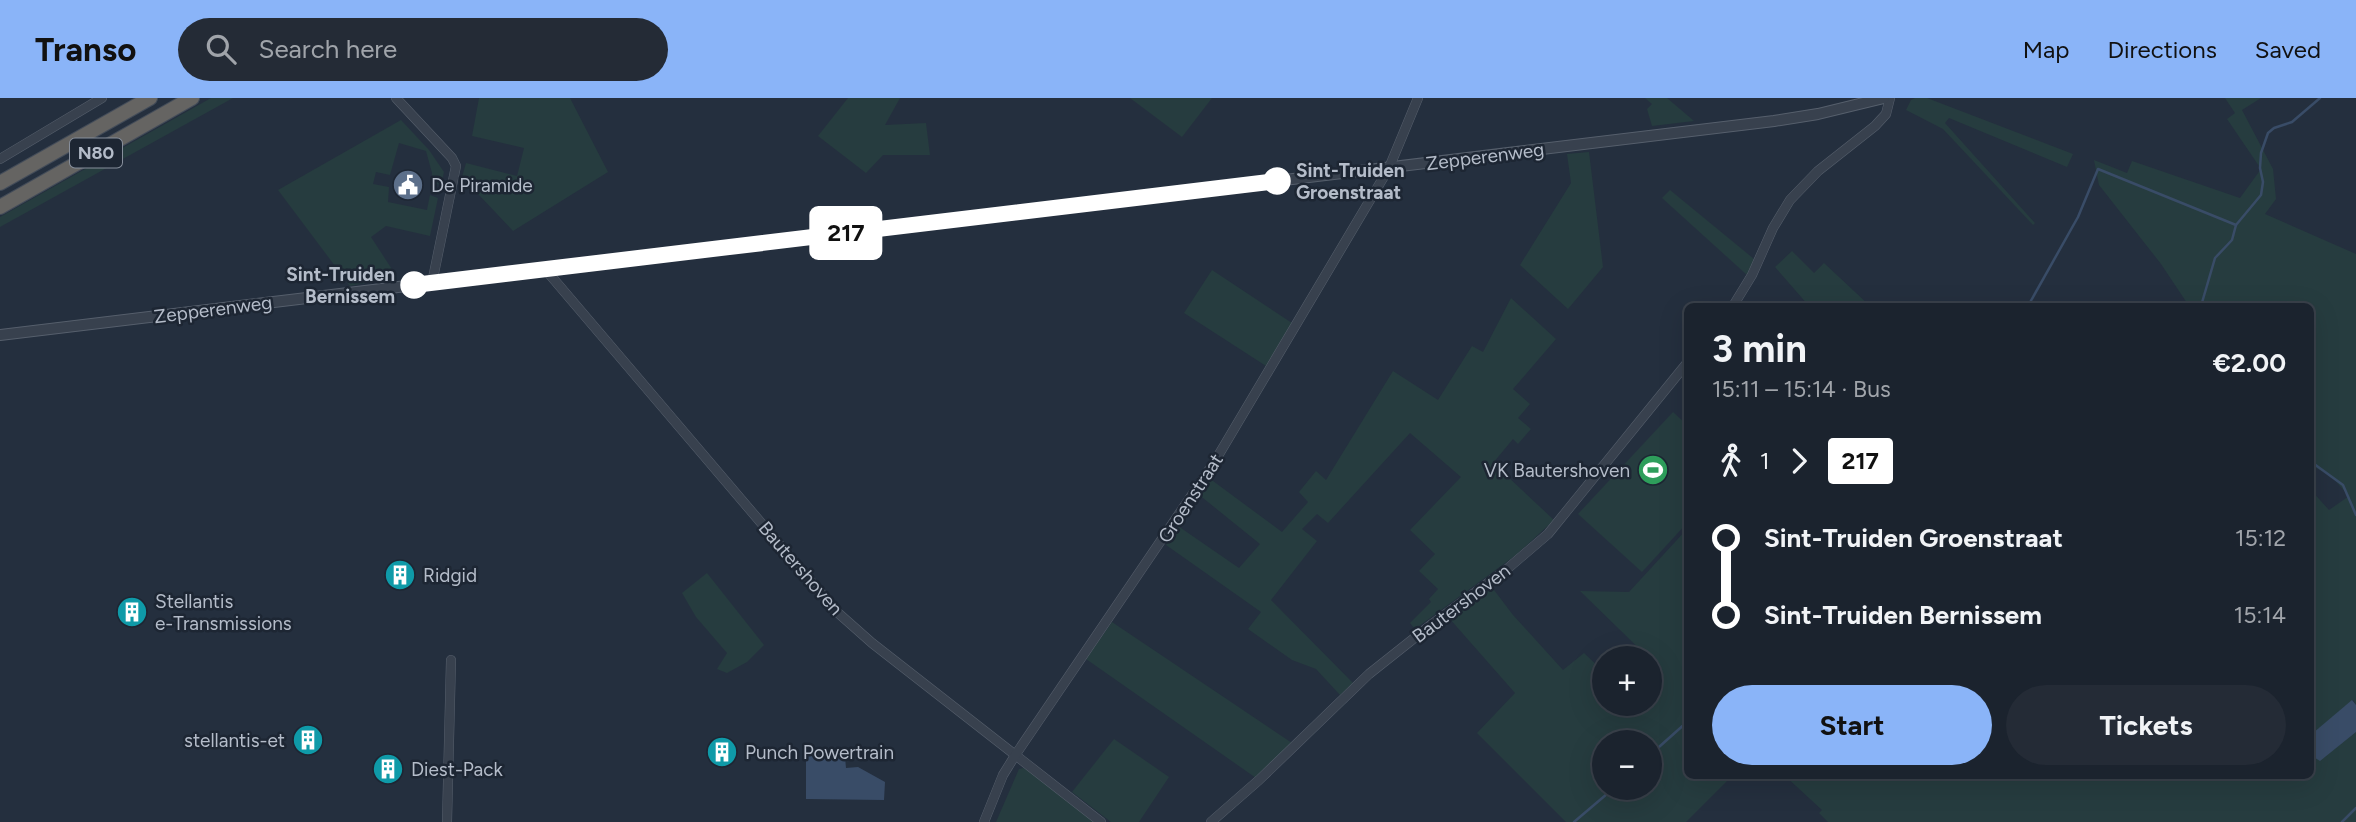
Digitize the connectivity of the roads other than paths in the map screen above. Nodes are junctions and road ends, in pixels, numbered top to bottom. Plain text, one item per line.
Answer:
1 (102, 98) edge
2 (150, 98) edge
3 (192, 98) edge
4 (396, 98) edge
5 (1418, 98) edge
6 (1884, 98) edge
7 (1890, 98) edge
8 (0, 159) edge
9 (1389, 168) junction
10 (0, 183) edge
11 (0, 207) edge
12 (545, 269) junction
13 (432, 282) junction
14 (1735, 303) edge
15 (0, 335) edge
16 (1684, 367) edge
17 (451, 660) dead end
18 (1016, 754) junction
19 (447, 822) edge
20 (984, 822) edge
21 (1101, 822) edge
22 (1211, 822) edge

1 - 8 street
2 - 10 highway, N80
3 - 11 highway, N80
4 - 13 street
5 - 9 street, Groenstraat
6 - 9 street, Zepperenweg
7 - 14 street
9 - 12 street, Zepperenweg
9 - 18 street, Groenstraat
12 - 13 street, Zepperenweg
12 - 18 street, Bautershoven
13 - 15 street, Zepperenweg
16 - 22 street, Bautershoven
17 - 19 street
18 - 20 street, Groenstraat
18 - 21 street, Bautershoven

